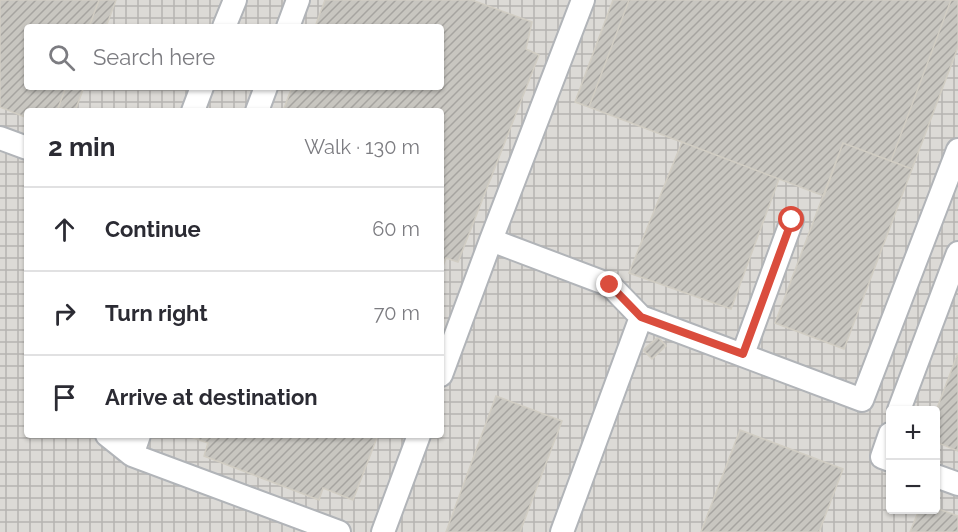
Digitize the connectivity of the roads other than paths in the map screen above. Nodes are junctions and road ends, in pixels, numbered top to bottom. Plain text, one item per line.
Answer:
1 (235, 0) edge
2 (298, 0) edge
3 (583, 0) edge
4 (225, 24) edge
5 (289, 24) edge
6 (201, 90) edge
7 (265, 90) edge
8 (193, 108) edge
9 (258, 108) edge
10 (0, 138) edge
11 (24, 147) edge
12 (958, 150) edge
13 (792, 220) dead end
14 (491, 240) junction
15 (958, 253) edge
16 (641, 317) junction
17 (743, 354) junction
18 (444, 367) edge
19 (901, 406) edge
20 (116, 438) edge
21 (418, 438) edge
22 (136, 445) edge
23 (940, 477) edge
24 (958, 484) edge
25 (339, 532) edge
26 (383, 532) edge
27 (562, 532) edge

1 - 4 lane
2 - 5 lane
3 - 14 lane
6 - 8 lane
7 - 9 lane
10 - 11 lane
12 - 17 lane
13 - 17 lane
14 - 16 lane
14 - 18 lane
15 - 19 lane
16 - 17 lane
16 - 27 lane
20 - 22 lane
21 - 26 lane
22 - 25 lane
23 - 24 lane

